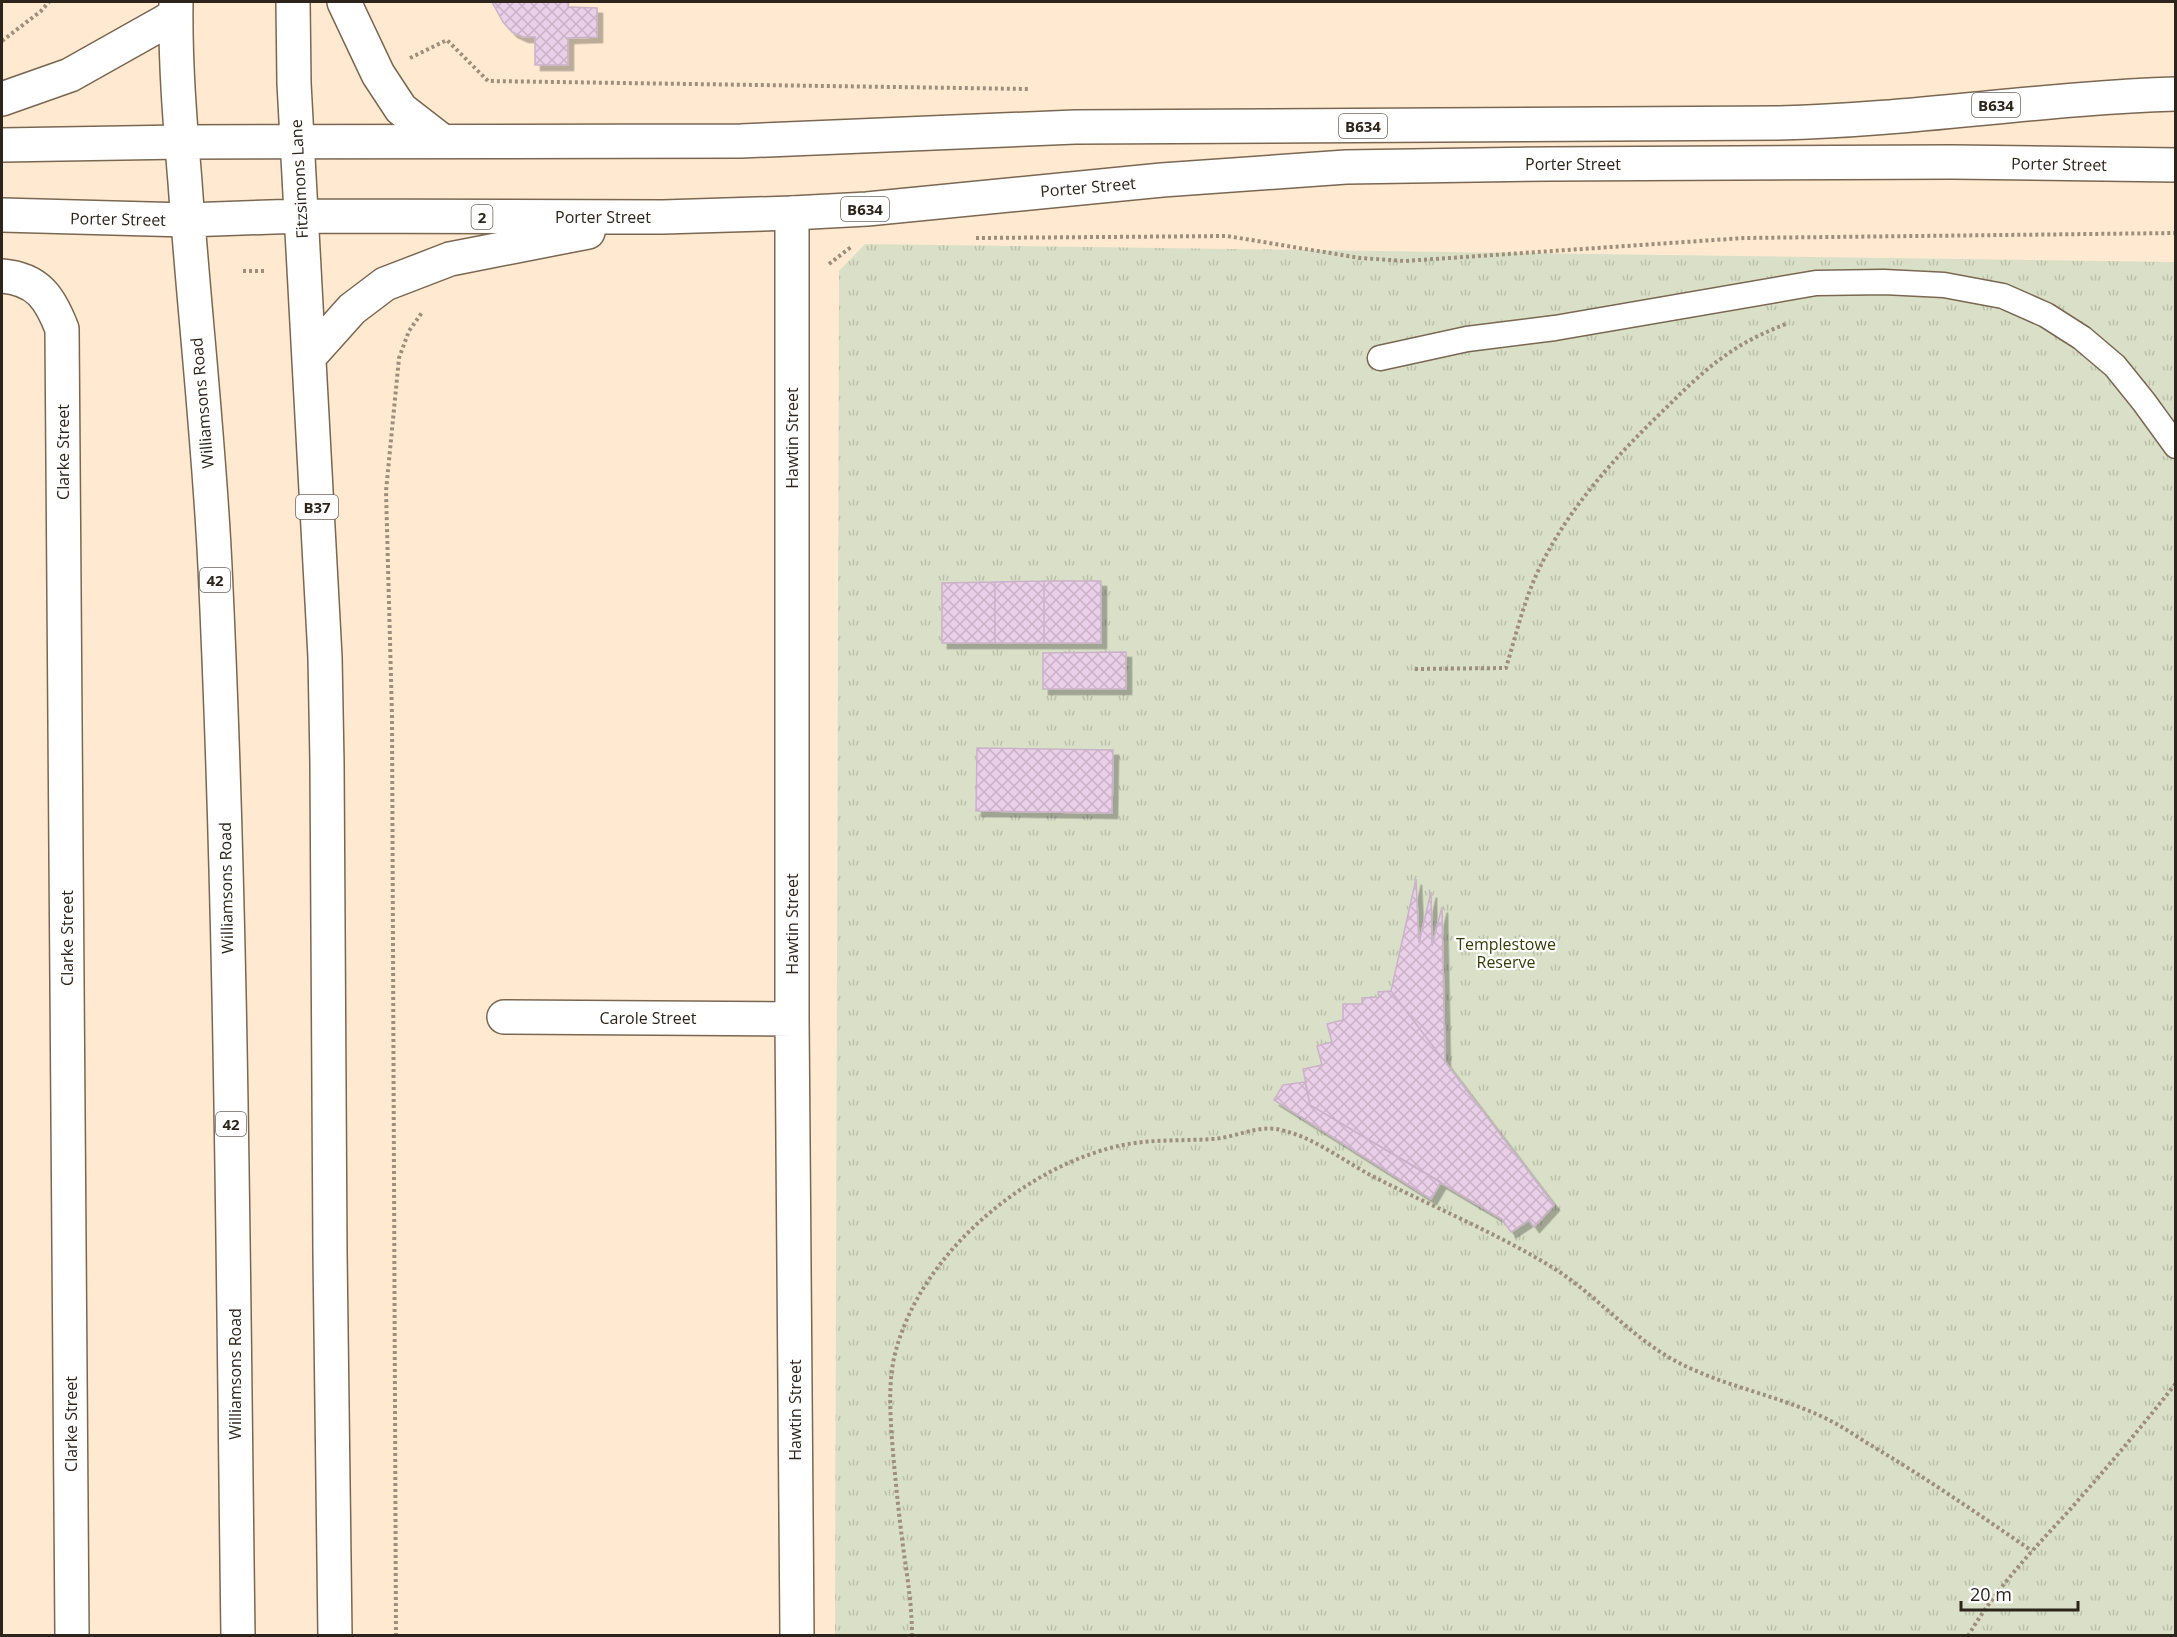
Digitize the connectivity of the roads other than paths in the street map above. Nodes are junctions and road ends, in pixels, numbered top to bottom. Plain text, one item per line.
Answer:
1 (293, 2) edge
2 (345, 2) edge
3 (176, 9) edge
4 (2168, 96) edge
5 (2, 99) edge
6 (441, 140) junction
7 (182, 142) junction
8 (297, 142) junction
9 (2, 145) edge
10 (2175, 165) edge
11 (792, 213) junction
12 (2, 215) edge
13 (300, 216) junction
14 (663, 217) junction
15 (187, 220) junction
16 (2, 276) edge
17 (309, 357) junction
18 (1380, 358) dead end
19 (2175, 446) edge
20 (504, 1017) dead end
21 (792, 1019) junction
22 (72, 1635) edge
23 (238, 1635) edge
24 (335, 1635) edge
25 (797, 1635) edge

1 - 8 main road, Fitzsimons Lane / B37
2 - 6 main road
3 - 5 main road
3 - 7 main road
4 - 6 main road, B634
6 - 8 main road
7 - 8 main road
7 - 9 main road
7 - 15 main road, Williamsons Road / 42
8 - 13 main road, Fitzsimons Lane / B37
10 - 11 main road, Porter Street / B634
11 - 14 main road, Porter Street / B634
11 - 21 main road, Hawtin Street
12 - 15 main road, Porter Street / 2
13 - 14 main road, Porter Street / 2
13 - 15 main road, Porter Street / 2
13 - 17 main road, Fitzsimons Lane / B37
14 - 17 main road
15 - 23 main road, Williamsons Road / 42
16 - 22 main road, Clarke Street
17 - 24 main road, B37
18 - 19 lane
20 - 21 main road, Carole Street
21 - 25 main road, Hawtin Street

